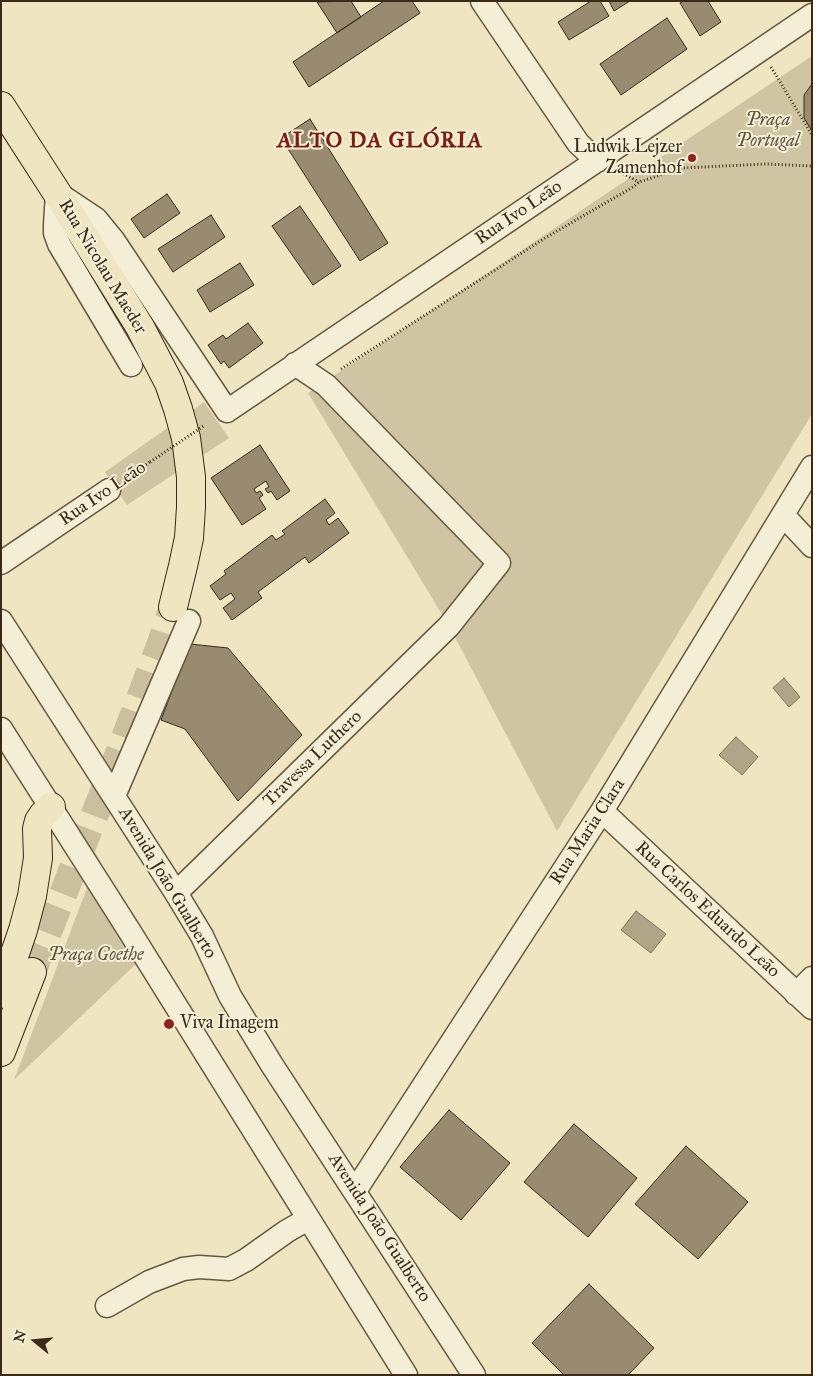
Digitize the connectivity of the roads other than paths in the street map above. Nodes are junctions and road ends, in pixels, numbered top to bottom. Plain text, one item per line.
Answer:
1 (482, 1) edge
2 (812, 15) edge
3 (1, 106) edge
4 (597, 161) junction
5 (57, 193) junction
6 (295, 364) junction
7 (131, 365) dead end
8 (812, 468) edge
9 (109, 490) road end
10 (782, 515) junction
11 (812, 546) edge
12 (1, 562) edge
13 (181, 614) joint
14 (1, 622) edge
15 (1, 729) edge
16 (114, 796) junction
17 (51, 807) junction
18 (602, 811) junction
19 (176, 893) junction
20 (32, 972) tunnel mouth
21 (807, 993) edge
22 (1, 994) edge
23 (1, 1052) edge
24 (355, 1191) junction
25 (308, 1219) junction
26 (107, 1306) dead end
27 (406, 1375) edge
28 (474, 1375) edge

1 - 4 street
2 - 4 street, Rua Ivo Leão
3 - 5 main road, Rua Nicolau Maeder
4 - 6 street, Rua Ivo Leão
5 - 6 street, Rua Ivo Leão
5 - 7 street
5 - 13 main road, Rua Nicolau Maeder
6 - 19 street, Travessa Luthero
8 - 10 street, Rua Maria Clara
9 - 12 street, Rua Ivo Leão
10 - 11 street
10 - 18 street, Rua Maria Clara
13 - 16 street
14 - 16 street, Avenida João Gualberto
15 - 17 street
16 - 19 street, Avenida João Gualberto
17 - 22 main road
17 - 25 street
18 - 21 street, Rua Carlos Eduardo Leão
18 - 24 street, Rua Maria Clara
19 - 24 street, Avenida João Gualberto
20 - 23 main road
24 - 28 street, Avenida João Gualberto
25 - 26 street
25 - 27 street

